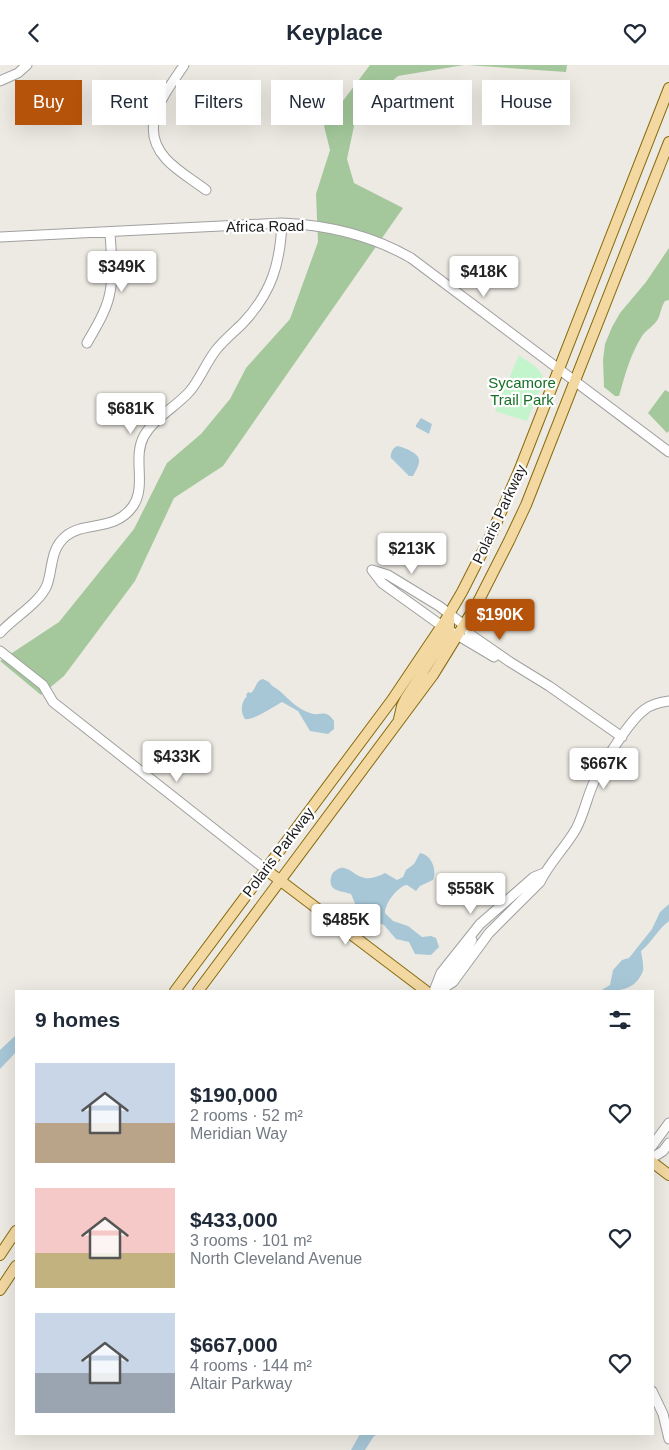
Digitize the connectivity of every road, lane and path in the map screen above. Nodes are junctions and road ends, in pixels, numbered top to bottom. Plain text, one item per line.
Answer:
1 (27, 65) edge
2 (184, 65) edge
3 (0, 81) edge
4 (669, 89) edge
5 (669, 142) edge
6 (206, 190) dead end
7 (282, 223) junction
8 (110, 233) junction
9 (0, 237) edge
10 (87, 343) dead end
11 (559, 369) junction
12 (575, 381) junction
13 (669, 452) edge
14 (449, 615) junction
15 (464, 625) junction
16 (449, 631) junction
17 (0, 633) edge
18 (0, 651) edge
19 (522, 669) junction
20 (669, 701) edge
21 (622, 737) junction
22 (265, 869) junction
23 (544, 873) junction
24 (280, 880) junction
25 (176, 990) edge
26 (199, 990) edge
27 (425, 990) edge
28 (437, 990) edge
29 (439, 990) edge
30 (669, 1123) edge
31 (654, 1143) edge
32 (669, 1143) edge
33 (654, 1157) edge
34 (654, 1164) edge
35 (669, 1175) edge
36 (15, 1232) edge
37 (0, 1255) edge
38 (15, 1267) edge
39 (0, 1291) edge
40 (654, 1396) edge
41 (669, 1439) edge

1 - 3 street
2 - 6 street
4 - 11 main road, Polaris Parkway
5 - 12 main road, Polaris Parkway
7 - 8 street, Africa Road
7 - 11 street, Africa Road
7 - 17 street
8 - 9 street, Africa Road
8 - 10 street
11 - 12 street, Africa Road
11 - 14 main road, Polaris Parkway
12 - 13 street, Africa Road
12 - 15 main road, Polaris Parkway
14 - 15 street
14 - 16 main road
14 - 16 street
15 - 16 main road, Polaris Parkway
15 - 19 street
16 - 19 street
16 - 22 main road, Polaris Parkway
16 - 24 main road, Polaris Parkway
18 - 22 street
19 - 21 street
20 - 21 street
21 - 23 street
22 - 24 main road
22 - 25 main road, Polaris Parkway
23 - 28 street
23 - 29 street
24 - 26 main road, Polaris Parkway
24 - 27 main road
30 - 31 street
32 - 33 street
34 - 35 main road
36 - 37 main road
38 - 39 main road
40 - 41 street

